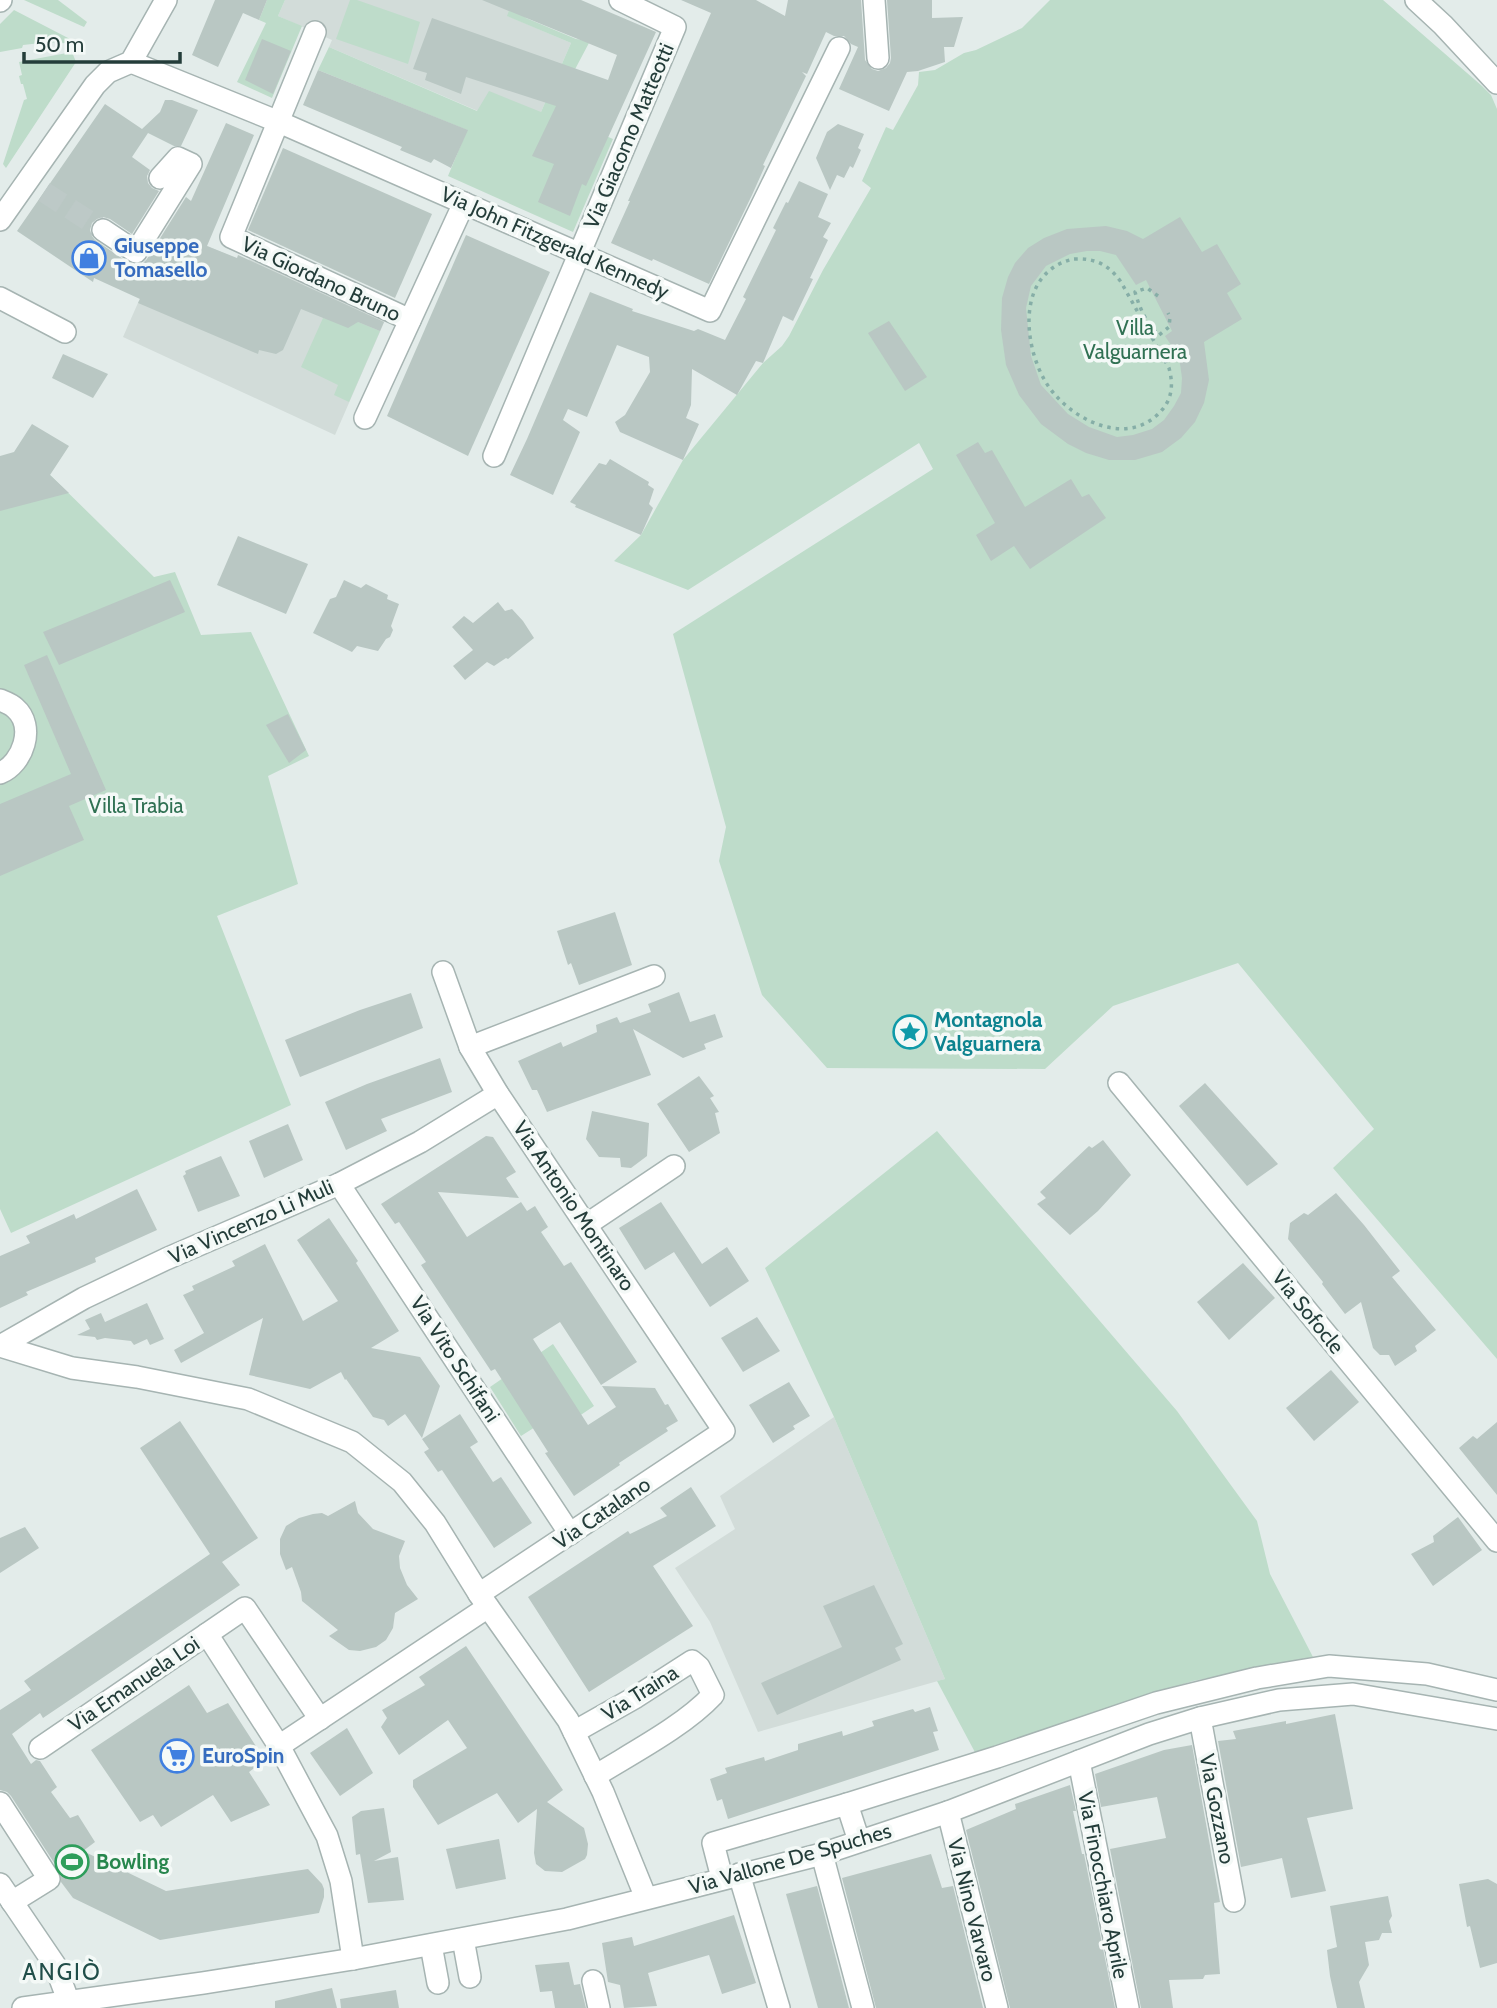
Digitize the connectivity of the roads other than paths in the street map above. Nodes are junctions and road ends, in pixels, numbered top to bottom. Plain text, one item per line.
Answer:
1 (166, 0) edge
2 (620, 0) edge
3 (874, 0) edge
4 (1416, 0) edge
5 (315, 32) dead end
6 (839, 48) dead end
7 (878, 58) dead end
8 (131, 62) junction
9 (1497, 83) edge
10 (279, 122) junction
11 (160, 178) dead end
12 (464, 203) junction
13 (0, 220) edge
14 (103, 230) tunnel mouth
15 (580, 254) junction
16 (0, 298) edge
17 (410, 320) junction
18 (65, 332) dead end
19 (365, 418) dead end
20 (494, 456) dead end
21 (0, 700) edge
22 (0, 773) edge
23 (443, 971) dead end
24 (654, 976) dead end
25 (470, 1047) junction
26 (1119, 1083) dead end
27 (498, 1094) junction
28 (674, 1166) dead end
29 (340, 1184) junction
30 (586, 1225) junction
31 (0, 1346) edge
32 (724, 1431) joint
33 (570, 1534) junction
34 (1497, 1541) edge
35 (483, 1600) junction
36 (207, 1634) junction
37 (1497, 1690) edge
38 (1200, 1718) junction
39 (320, 1719) junction
40 (1497, 1719) edge
41 (574, 1732) junction
42 (279, 1746) junction
43 (40, 1748) dead end
44 (1079, 1761) junction
45 (595, 1776) junction
46 (0, 1803) edge
47 (847, 1804) junction
48 (948, 1812) junction
49 (859, 1841) junction
50 (822, 1854) junction
51 (730, 1876) junction
52 (6, 1893) edge
53 (646, 1898) junction
54 (1234, 1900) dead end
55 (463, 1939) junction
56 (431, 1945) junction
57 (353, 1959) junction
58 (470, 1977) dead end
59 (593, 1981) dead end
60 (438, 1983) dead end
61 (70, 2005) edge
62 (23, 2008) edge
63 (599, 2008) edge
64 (779, 2008) edge
65 (863, 2008) edge
66 (997, 2008) edge
67 (1128, 2008) edge

1 - 8 street
2 - 15 street, Via Giacomo Matteotti
3 - 7 street
4 - 9 street
5 - 10 street
6 - 15 street, Via John Fitzgerald Kennedy
8 - 10 street, Via John Fitzgerald Kennedy
8 - 13 street
10 - 12 street, Via John Fitzgerald Kennedy
10 - 17 street, Via Giordano Bruno
11 - 14 street
12 - 15 street, Via John Fitzgerald Kennedy
12 - 17 street
15 - 20 street, Via Giacomo Matteotti
16 - 18 street
17 - 19 street
21 - 22 street
23 - 25 street, Via Antonio Montinaro
24 - 25 street
25 - 27 street, Via Antonio Montinaro
26 - 34 street, Via Sofocle
27 - 29 street, Via Vincenzo Li Muli
27 - 30 street, Via Antonio Montinaro
28 - 30 street
29 - 31 street, Via Vincenzo Li Muli
29 - 33 street, Via Vito Schifani
30 - 32 street, Via Antonio Montinaro
31 - 35 street
32 - 33 street, Via Catalano
33 - 35 street, Via Catalano
35 - 39 street, Via Catalano
35 - 41 street
36 - 39 street
36 - 42 street, Via Emanuela Loi
36 - 43 street, Via Emanuela Loi
37 - 47 street
38 - 40 street, Via Vallone De Spuches
38 - 44 street, Via Vallone De Spuches
38 - 54 street, Via Gozzano
39 - 42 street, Via Catalano
41 - 45 street
41 - 45 street, Via Traina
42 - 57 street, Via Emanuela Loi
44 - 48 street, Via Vallone De Spuches
44 - 67 street, Via Finocchiaro Aprile
45 - 53 street
46 - 52 street
47 - 49 street
47 - 51 street
48 - 49 street, Via Vallone De Spuches
48 - 66 street, Via Nino Varvaro
49 - 50 street, Via Vallone De Spuches
50 - 51 street, Via Vallone De Spuches
50 - 65 street
51 - 53 street, Via Vallone De Spuches
51 - 64 street
52 - 61 street
53 - 55 street, Via Vallone De Spuches
55 - 56 street, Via Vallone De Spuches
55 - 58 street
56 - 57 street, Via Vallone De Spuches
56 - 60 street
57 - 61 street, Via Vallone De Spuches
59 - 63 street
61 - 62 street, Via Vallone De Spuches

